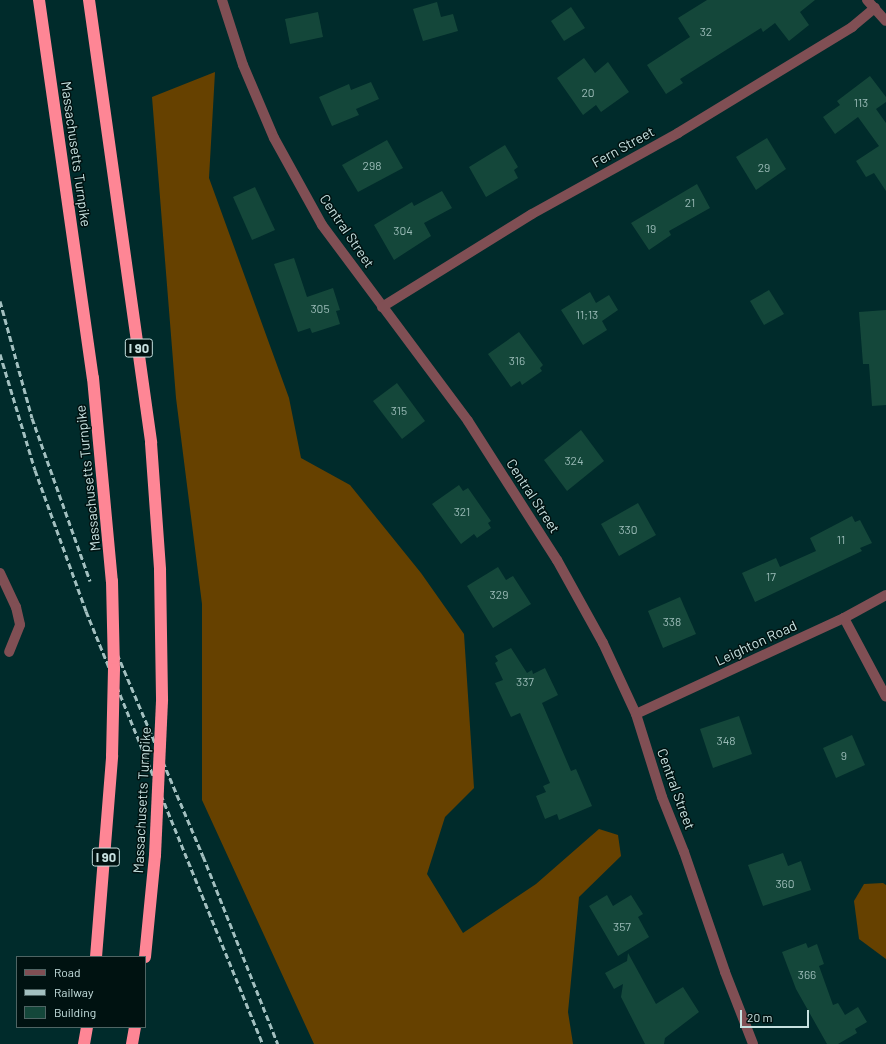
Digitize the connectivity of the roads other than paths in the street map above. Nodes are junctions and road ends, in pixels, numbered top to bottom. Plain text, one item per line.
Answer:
1 (38, 0) edge
2 (89, 0) edge
3 (222, 0) edge
4 (867, 0) edge
5 (875, 8) junction
6 (886, 20) edge
7 (382, 307) junction
8 (0, 573) edge
9 (886, 594) edge
10 (844, 618) junction
11 (9, 652) dead end
12 (886, 697) edge
13 (636, 714) junction
14 (96, 956) edge
15 (145, 956) edge
16 (87, 1028) edge
17 (135, 1028) edge
18 (84, 1044) edge
19 (132, 1044) edge
20 (753, 1044) edge

1 - 14 highway, Massachusetts Turnpike / I 90, bridge
2 - 15 highway, Massachusetts Turnpike / I 90, bridge
3 - 7 street, Central Street
4 - 5 street
5 - 6 street
5 - 7 street, Fern Street
7 - 13 street, Central Street
8 - 11 street
9 - 10 street, Leighton Road
10 - 12 street
10 - 13 street, Leighton Road
13 - 20 street, Central Street
16 - 18 highway
17 - 19 highway

